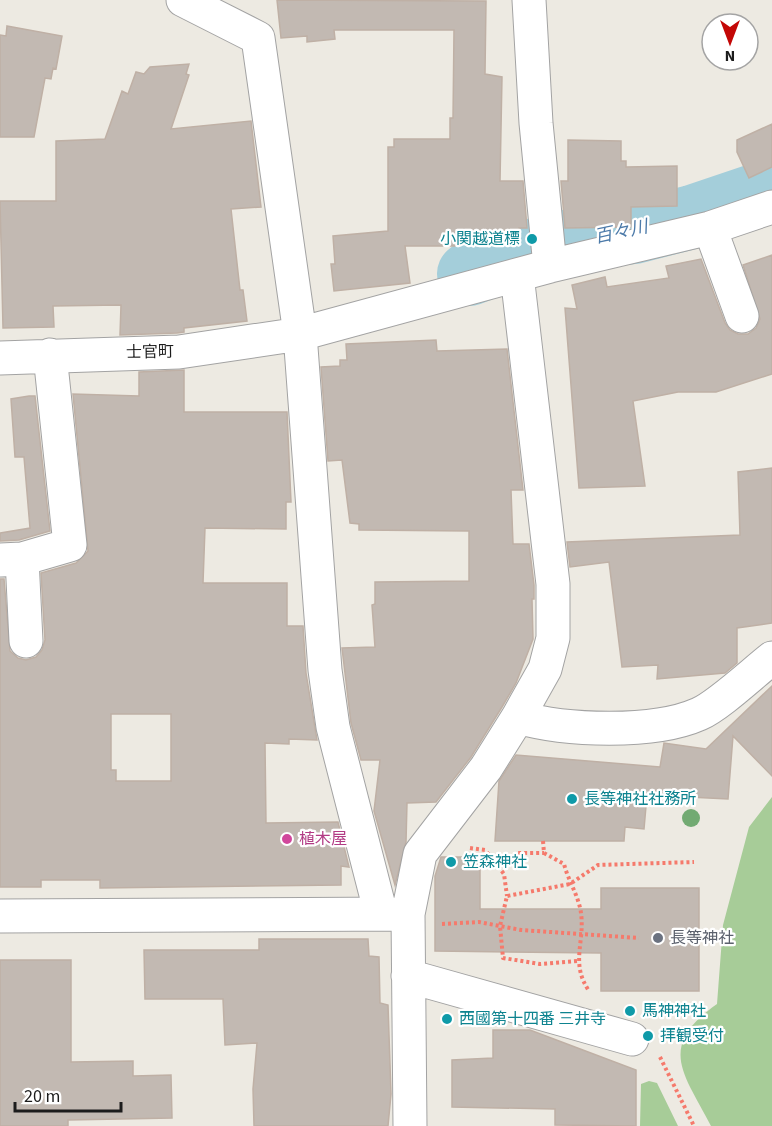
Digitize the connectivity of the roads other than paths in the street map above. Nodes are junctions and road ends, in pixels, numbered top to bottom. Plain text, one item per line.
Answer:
1 (183, 0) edge
2 (529, 0) edge
3 (772, 207) edge
4 (710, 228) junction
5 (549, 252) junction
6 (517, 275) junction
7 (742, 316) dead end
8 (300, 334) junction
9 (50, 355) junction
10 (0, 358) edge
11 (11, 560) edge
12 (26, 641) dead end
13 (772, 658) edge
14 (518, 717) junction
15 (394, 914) junction
16 (0, 916) edge
17 (408, 976) junction
18 (632, 1039) road end
19 (413, 1122) edge

1 - 8 street
2 - 5 street
3 - 4 street, 士官町
4 - 5 street, 士官町
4 - 7 street
5 - 6 street, 士官町
6 - 8 street, 士官町
6 - 14 street
8 - 9 street, 士官町
8 - 15 street
9 - 10 street, 士官町
9 - 11 street
11 - 12 street
13 - 14 street
14 - 15 street
15 - 16 street
15 - 17 street
17 - 18 street
17 - 19 street

